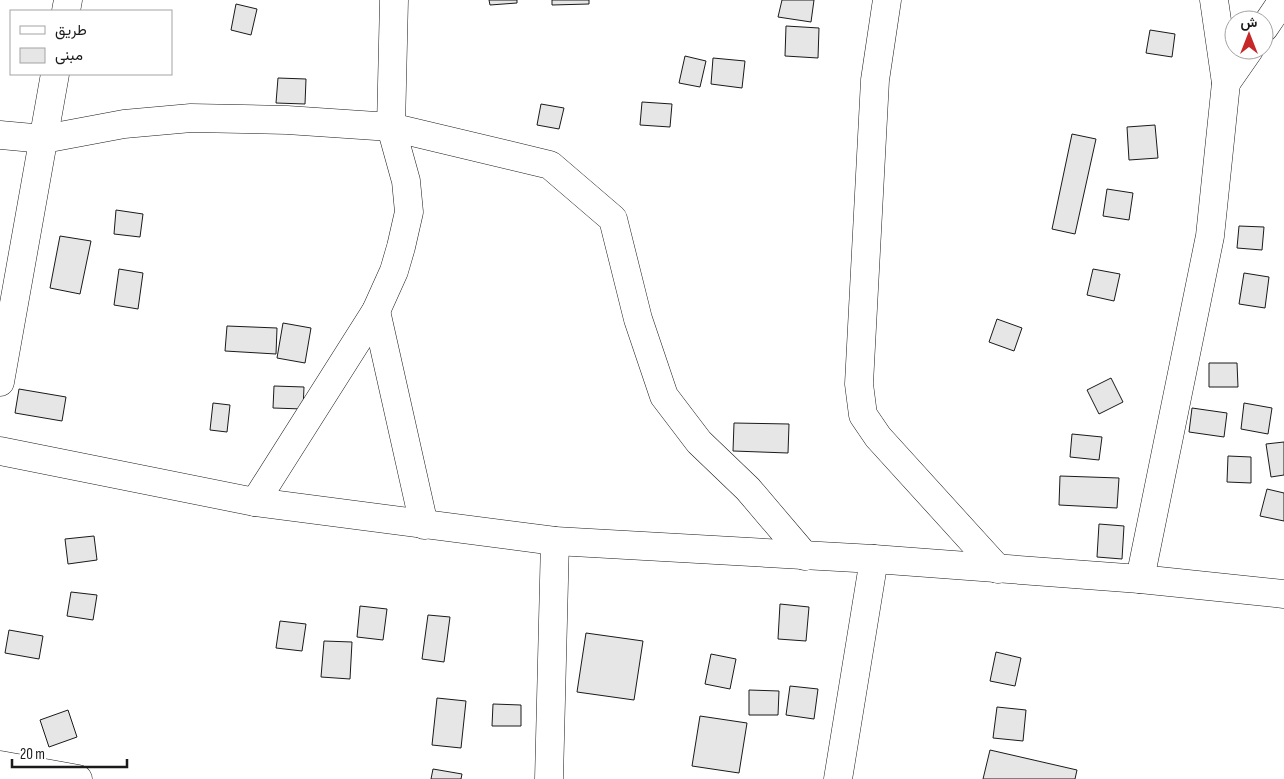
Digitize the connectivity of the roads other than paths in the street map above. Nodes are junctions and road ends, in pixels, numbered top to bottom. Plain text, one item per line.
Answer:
1 (394, 0) edge
2 (887, 0) edge
3 (1214, 0) edge
4 (1283, 0) edge
5 (1274, 13) edge
6 (1242, 60) edge
7 (55, 75) edge
8 (1226, 83) junction
9 (391, 127) junction
10 (0, 135) edge
11 (44, 139) junction
12 (376, 311) junction
13 (0, 382) edge
14 (0, 451) edge
15 (255, 502) junction
16 (424, 525) junction
17 (555, 541) junction
18 (804, 556) junction
19 (874, 559) junction
20 (998, 569) junction
21 (1140, 579) junction
22 (1284, 594) edge
23 (0, 765) edge
24 (78, 779) edge
25 (549, 779) edge
26 (838, 779) edge

1 - 9 street
2 - 20 street
3 - 8 street
4 - 5 street
6 - 8 street
7 - 11 street
8 - 21 street
9 - 11 street
9 - 12 street
9 - 18 street
10 - 11 street
11 - 13 street
12 - 15 street
12 - 16 street
14 - 15 street
15 - 16 street
16 - 17 street
17 - 18 street
17 - 25 street
18 - 19 street
19 - 20 street
19 - 26 street
20 - 21 street
21 - 22 street
23 - 24 street

